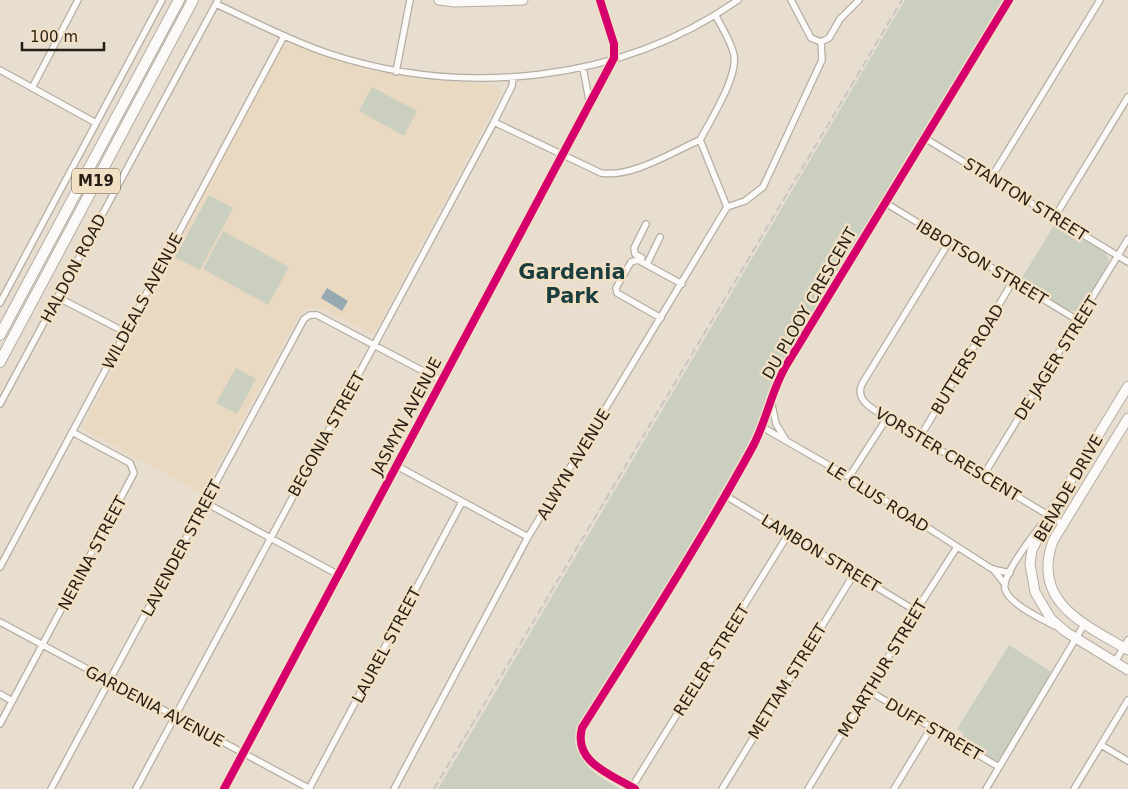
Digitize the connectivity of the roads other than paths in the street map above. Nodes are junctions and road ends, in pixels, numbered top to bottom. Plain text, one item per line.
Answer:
1 (78, 0) edge
2 (162, 0) edge
3 (179, 0) edge
4 (193, 0) edge
5 (410, 0) edge
6 (439, 0) edge
7 (523, 0) edge
8 (600, 0) edge
9 (738, 0) edge
10 (791, 0) edge
11 (859, 0) edge
12 (1009, 0) edge
13 (1100, 0) edge
14 (509, 1) edge
15 (217, 2) edge
16 (716, 16) junction
17 (284, 36) junction
18 (821, 42) junction
19 (614, 58) junction
20 (583, 68) junction
21 (0, 70) edge
22 (396, 72) junction
23 (513, 78) junction
24 (32, 88) junction
25 (1128, 96) edge
26 (590, 104) junction
27 (494, 122) junction
28 (96, 123) junction
29 (923, 137) junction
30 (700, 140) junction
31 (563, 154) junction
32 (992, 178) junction
33 (884, 202) junction
34 (727, 207) junction
35 (1054, 218) junction
36 (646, 224) dead end
37 (660, 237) dead end
38 (1128, 239) edge
39 (949, 242) junction
40 (1118, 256) junction
41 (648, 262) junction
42 (1128, 262) edge
43 (1013, 281) junction
44 (682, 283) junction
45 (57, 297) junction
46 (0, 303) edge
47 (661, 318) junction
48 (1079, 321) junction
49 (125, 332) junction
50 (0, 335) edge
51 (375, 346) junction
52 (0, 362) edge
53 (440, 380) junction
54 (1128, 386) edge
55 (772, 403) junction
56 (0, 404) edge
57 (887, 418) junction
58 (1128, 418) edge
59 (762, 426) junction
60 (72, 432) junction
61 (920, 437) junction
62 (787, 442) junction
63 (395, 465) junction
64 (983, 476) junction
65 (849, 477) junction
66 (726, 496) junction
67 (462, 502) junction
68 (206, 503) junction
69 (1049, 516) junction
70 (1063, 524) junction
71 (789, 533) junction
72 (528, 537) junction
73 (270, 538) junction
74 (958, 547) junction
75 (0, 567) edge
76 (992, 569) junction
77 (337, 574) junction
78 (854, 574) junction
79 (1010, 574) junction
80 (1004, 583) junction
81 (916, 611) junction
82 (0, 622) edge
83 (1085, 624) junction
84 (1066, 632) junction
85 (1077, 638) junction
86 (42, 645) junction
87 (1127, 646) edge
88 (1114, 662) junction
89 (1128, 670) edge
90 (108, 681) junction
91 (869, 691) junction
92 (0, 694) edge
93 (1128, 700) edge
94 (12, 701) junction
95 (175, 716) junction
96 (0, 724) edge
97 (931, 728) junction
98 (1101, 745) junction
99 (243, 753) junction
100 (1128, 761) edge
101 (999, 767) junction
102 (633, 788) edge
103 (51, 789) edge
104 (136, 789) edge
105 (224, 789) edge
106 (310, 789) edge
107 (394, 789) edge
108 (722, 789) edge
109 (808, 789) edge
110 (894, 789) edge
111 (986, 789) edge
112 (1074, 789) edge

1 - 24 street
2 - 28 street
3 - 50 highway, M19
4 - 52 highway, M19
5 - 22 street
6 - 14 street
7 - 14 street
8 - 19 street
9 - 16 street
10 - 18 street
11 - 18 street
12 - 29 street, DU PLOOY CRESCENT
13 - 32 street
15 - 17 street
15 - 45 street, HALDON ROAD
16 - 19 street
16 - 30 street
17 - 22 street
17 - 49 street, WILDEALS AVENUE
18 - 34 street
19 - 20 street
19 - 26 street, JASMYN AVENUE
20 - 23 street
20 - 26 street
21 - 24 street
22 - 23 street
23 - 27 street, BEGONIA STREET
24 - 28 street
25 - 35 street
26 - 31 street, JASMYN AVENUE
27 - 31 street
27 - 51 street, BEGONIA STREET
28 - 46 street
29 - 32 street, STANTON STREET
29 - 33 street, DU PLOOY CRESCENT
30 - 31 street
30 - 34 street
31 - 53 street, JASMYN AVENUE
32 - 35 street, STANTON STREET
33 - 39 street, IBBOTSON STREET
33 - 55 street, DU PLOOY CRESCENT
34 - 44 street, ALWYN AVENUE
35 - 40 street, STANTON STREET
36 - 41 street
37 - 41 street
38 - 40 street, DE JAGER STREET
39 - 43 street, IBBOTSON STREET
39 - 57 street, VORSTER CRESCENT
40 - 42 street, STANTON STREET
40 - 48 street, DE JAGER STREET
41 - 44 street
43 - 48 street, IBBOTSON STREET
43 - 61 street, BUTTERS ROAD
44 - 47 street, ALWYN AVENUE
44 - 47 street
45 - 49 street
45 - 56 street, HALDON ROAD
47 - 72 street, ALWYN AVENUE
48 - 64 street, DE JAGER STREET
49 - 60 street, WILDEALS AVENUE
51 - 53 street
51 - 68 street, LAVENDER STREET
51 - 73 street, BEGONIA STREET
53 - 63 street, JASMYN AVENUE
54 - 69 street, BENADE DRIVE
55 - 59 street, DU PLOOY CRESCENT
55 - 62 street
57 - 61 street, VORSTER CRESCENT
57 - 65 street
58 - 70 street, BENADE DRIVE
59 - 62 street, LE CLUS ROAD
59 - 66 street, DU PLOOY CRESCENT
60 - 75 street, WILDEALS AVENUE
60 - 86 street, NERINA STREET
61 - 64 street, VORSTER CRESCENT
62 - 65 street, LE CLUS ROAD
63 - 67 street
63 - 77 street, JASMYN AVENUE
64 - 69 street, VORSTER CRESCENT
65 - 74 street, LE CLUS ROAD
66 - 71 street, LAMBON STREET
66 - 102 street, DU PLOOY CRESCENT
67 - 72 street
67 - 106 street, LAUREL STREET
68 - 73 street
68 - 90 street, LAVENDER STREET
69 - 70 street, VORSTER CRESCENT
69 - 79 street
69 - 84 street, BENADE DRIVE
70 - 83 street, BENADE DRIVE
71 - 78 street, LAMBON STREET
71 - 102 street, REELER STREET
72 - 107 street, ALWYN AVENUE
73 - 77 street
73 - 95 street, BEGONIA STREET
74 - 76 street, LE CLUS ROAD
74 - 81 street, MCARTHUR STREET
76 - 79 street, LE CLUS ROAD
76 - 80 street, LE CLUS ROAD
77 - 99 street, JASMYN AVENUE
78 - 81 street, LAMBON STREET
78 - 108 street, METTAM STREET
79 - 80 street
80 - 84 street, LE CLUS ROAD
81 - 91 street, MCARTHUR STREET
82 - 86 street, GARDENIA AVENUE
83 - 85 street
83 - 87 street, BENADE DRIVE
84 - 85 street, BENADE DRIVE
85 - 88 street, BENADE DRIVE
85 - 101 street
86 - 90 street, GARDENIA AVENUE
86 - 94 street, NERINA STREET
87 - 88 street
88 - 89 street, BENADE DRIVE
90 - 95 street, GARDENIA AVENUE
90 - 103 street, LAVENDER STREET
91 - 97 street, DUFF STREET
91 - 109 street, MCARTHUR STREET
92 - 94 street
93 - 98 street
94 - 96 street, NERINA STREET
95 - 99 street, GARDENIA AVENUE
95 - 104 street, BEGONIA STREET
97 - 101 street, DUFF STREET
97 - 110 street
98 - 100 street
98 - 112 street
99 - 105 street, JASMYN AVENUE
99 - 106 street, GARDENIA AVENUE
101 - 111 street

